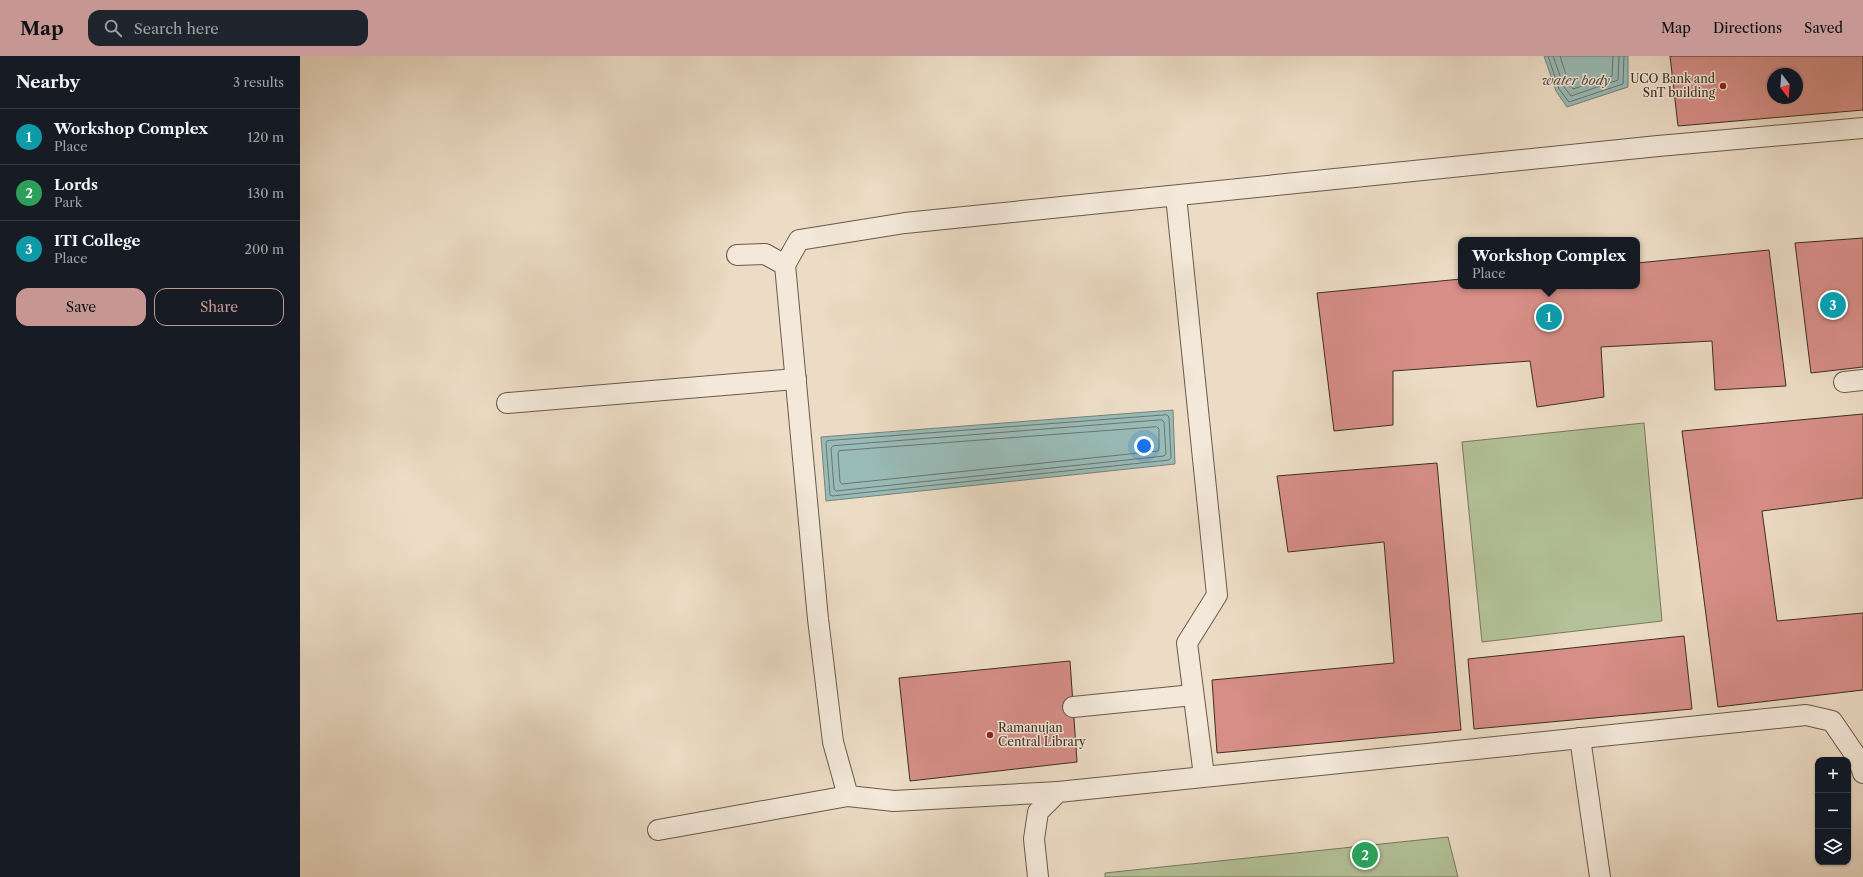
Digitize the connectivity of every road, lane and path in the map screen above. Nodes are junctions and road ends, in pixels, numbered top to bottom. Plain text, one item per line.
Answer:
1 (1863, 128) edge
2 (1176, 196) junction
3 (738, 255) dead end
4 (785, 265) junction
5 (796, 379) junction
6 (507, 403) dead end
7 (1193, 695) junction
8 (1073, 707) dead end
9 (1580, 738) junction
10 (1863, 773) edge
11 (1204, 776) junction
12 (1058, 792) junction
13 (848, 796) junction
14 (658, 830) dead end
15 (1038, 877) edge
16 (1600, 877) edge

1 - 2 street
2 - 4 street
2 - 7 street
3 - 4 street
4 - 5 street
5 - 6 street
5 - 13 street
7 - 8 street
7 - 11 street
9 - 10 street
9 - 11 street
9 - 16 street
11 - 12 street
12 - 13 street
12 - 15 street
13 - 14 street

